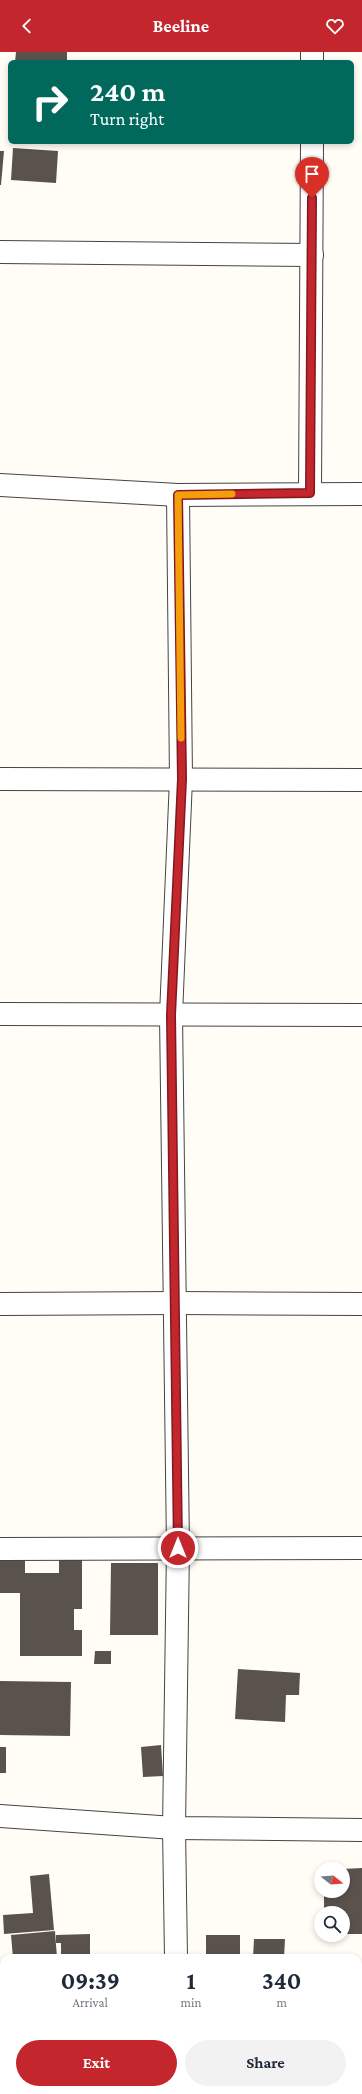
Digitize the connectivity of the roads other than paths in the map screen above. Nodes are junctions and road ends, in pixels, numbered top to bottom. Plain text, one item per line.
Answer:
1 (312, 144) edge
2 (0, 252) edge
3 (312, 255) junction
4 (0, 485) edge
5 (310, 493) junction
6 (362, 494) edge
7 (178, 495) junction
8 (0, 778) edge
9 (182, 779) junction
10 (362, 780) edge
11 (0, 1014) edge
12 (171, 1015) junction
13 (362, 1016) edge
14 (176, 1303) junction
15 (0, 1304) edge
16 (362, 1304) edge
17 (178, 1548) junction
18 (362, 1548) edge
19 (0, 1549) edge
20 (0, 1816) edge
21 (174, 1828) junction
22 (362, 1830) edge
23 (176, 1954) edge

1 - 3 street
2 - 3 street
3 - 5 street
4 - 7 street
5 - 6 street
5 - 7 street
7 - 9 street
8 - 9 street
9 - 10 street
9 - 12 street
11 - 12 street
12 - 13 street
12 - 14 street
14 - 15 street
14 - 16 street
14 - 17 street
17 - 18 street
17 - 19 street
17 - 21 street
20 - 21 street
21 - 22 street
21 - 23 street

